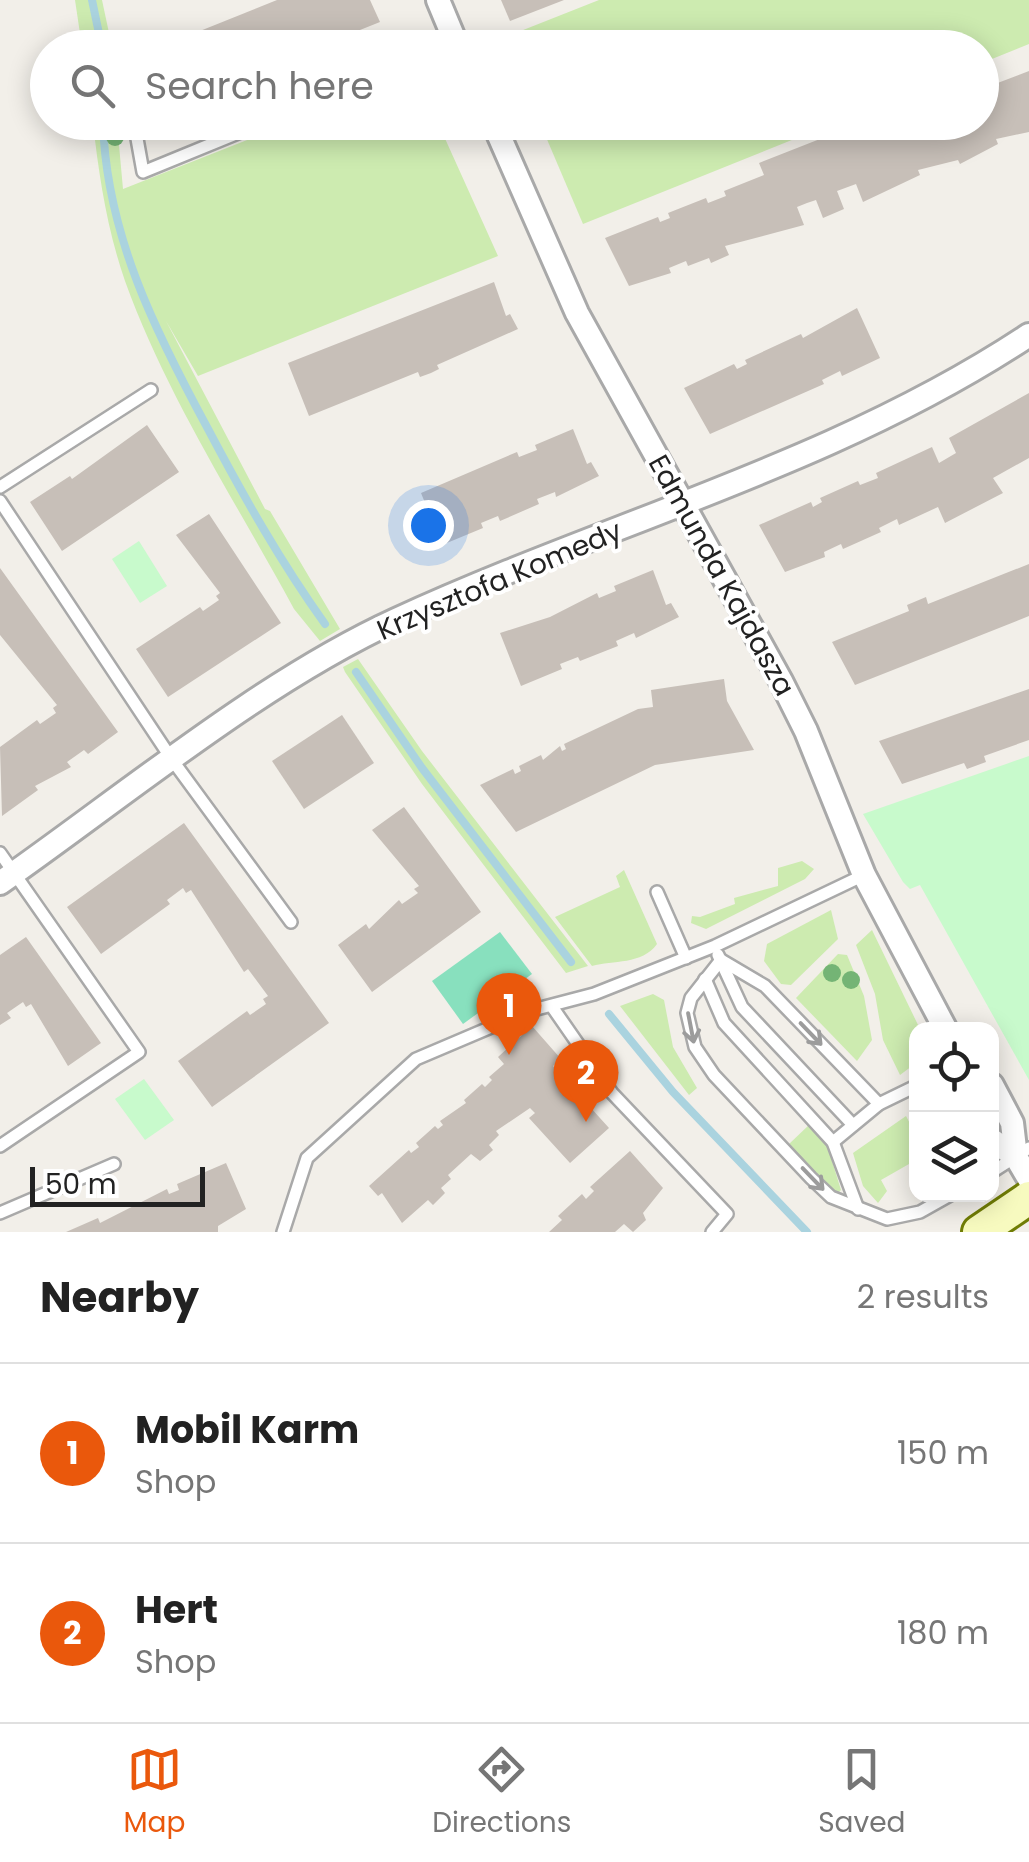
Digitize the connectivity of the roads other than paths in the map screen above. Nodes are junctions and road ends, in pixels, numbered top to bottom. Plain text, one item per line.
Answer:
1 (438, 0) edge
2 (449, 30) edge
3 (137, 140) edge
4 (221, 140) edge
5 (501, 140) edge
6 (1029, 335) edge
7 (151, 390) dead end
8 (0, 487) edge
9 (0, 501) edge
10 (684, 503) junction
11 (173, 761) junction
12 (5, 870) edge
13 (864, 875) junction
14 (657, 892) dead end
15 (292, 922) dead end
16 (715, 946) junction
17 (686, 958) junction
18 (721, 960) junction
19 (706, 979) junction
20 (553, 1008) junction
21 (942, 1022) edge
22 (909, 1089) edge
23 (999, 1098) edge
24 (879, 1104) junction
25 (853, 1124) junction
26 (833, 1142) junction
27 (999, 1143) edge
28 (0, 1146) edge
29 (1022, 1153) edge
30 (114, 1164) dead end
31 (999, 1168) edge
32 (1029, 1179) edge
33 (1029, 1198) edge
34 (936, 1202) edge
35 (858, 1209) junction
36 (0, 1213) edge
37 (283, 1232) edge
38 (712, 1232) edge
39 (979, 1232) edge

1 - 2 street
3 - 4 lane
5 - 10 street, Edmunda Kajdasza
6 - 10 street, Krzysztofa Komedy
7 - 8 lane
9 - 11 lane
10 - 11 street, Krzysztofa Komedy
10 - 13 street, Edmunda Kajdasza
11 - 12 street, Krzysztofa Komedy
11 - 15 lane
12 - 28 lane
13 - 16 lane
13 - 21 street, Edmunda Kajdasza
14 - 17 lane
16 - 17 lane
16 - 18 lane
17 - 20 lane
18 - 19 lane
18 -> 24 lane
18 - 25 lane
19 - 26 lane
19 -> 35 lane
20 - 37 lane
20 - 38 lane
22 - 24 lane
23 - 29 street
24 - 25 lane
25 - 26 lane
26 - 35 lane
27 - 29 street
29 - 31 lane
29 - 32 street
30 - 36 lane
33 - 39 main road
34 - 35 lane

